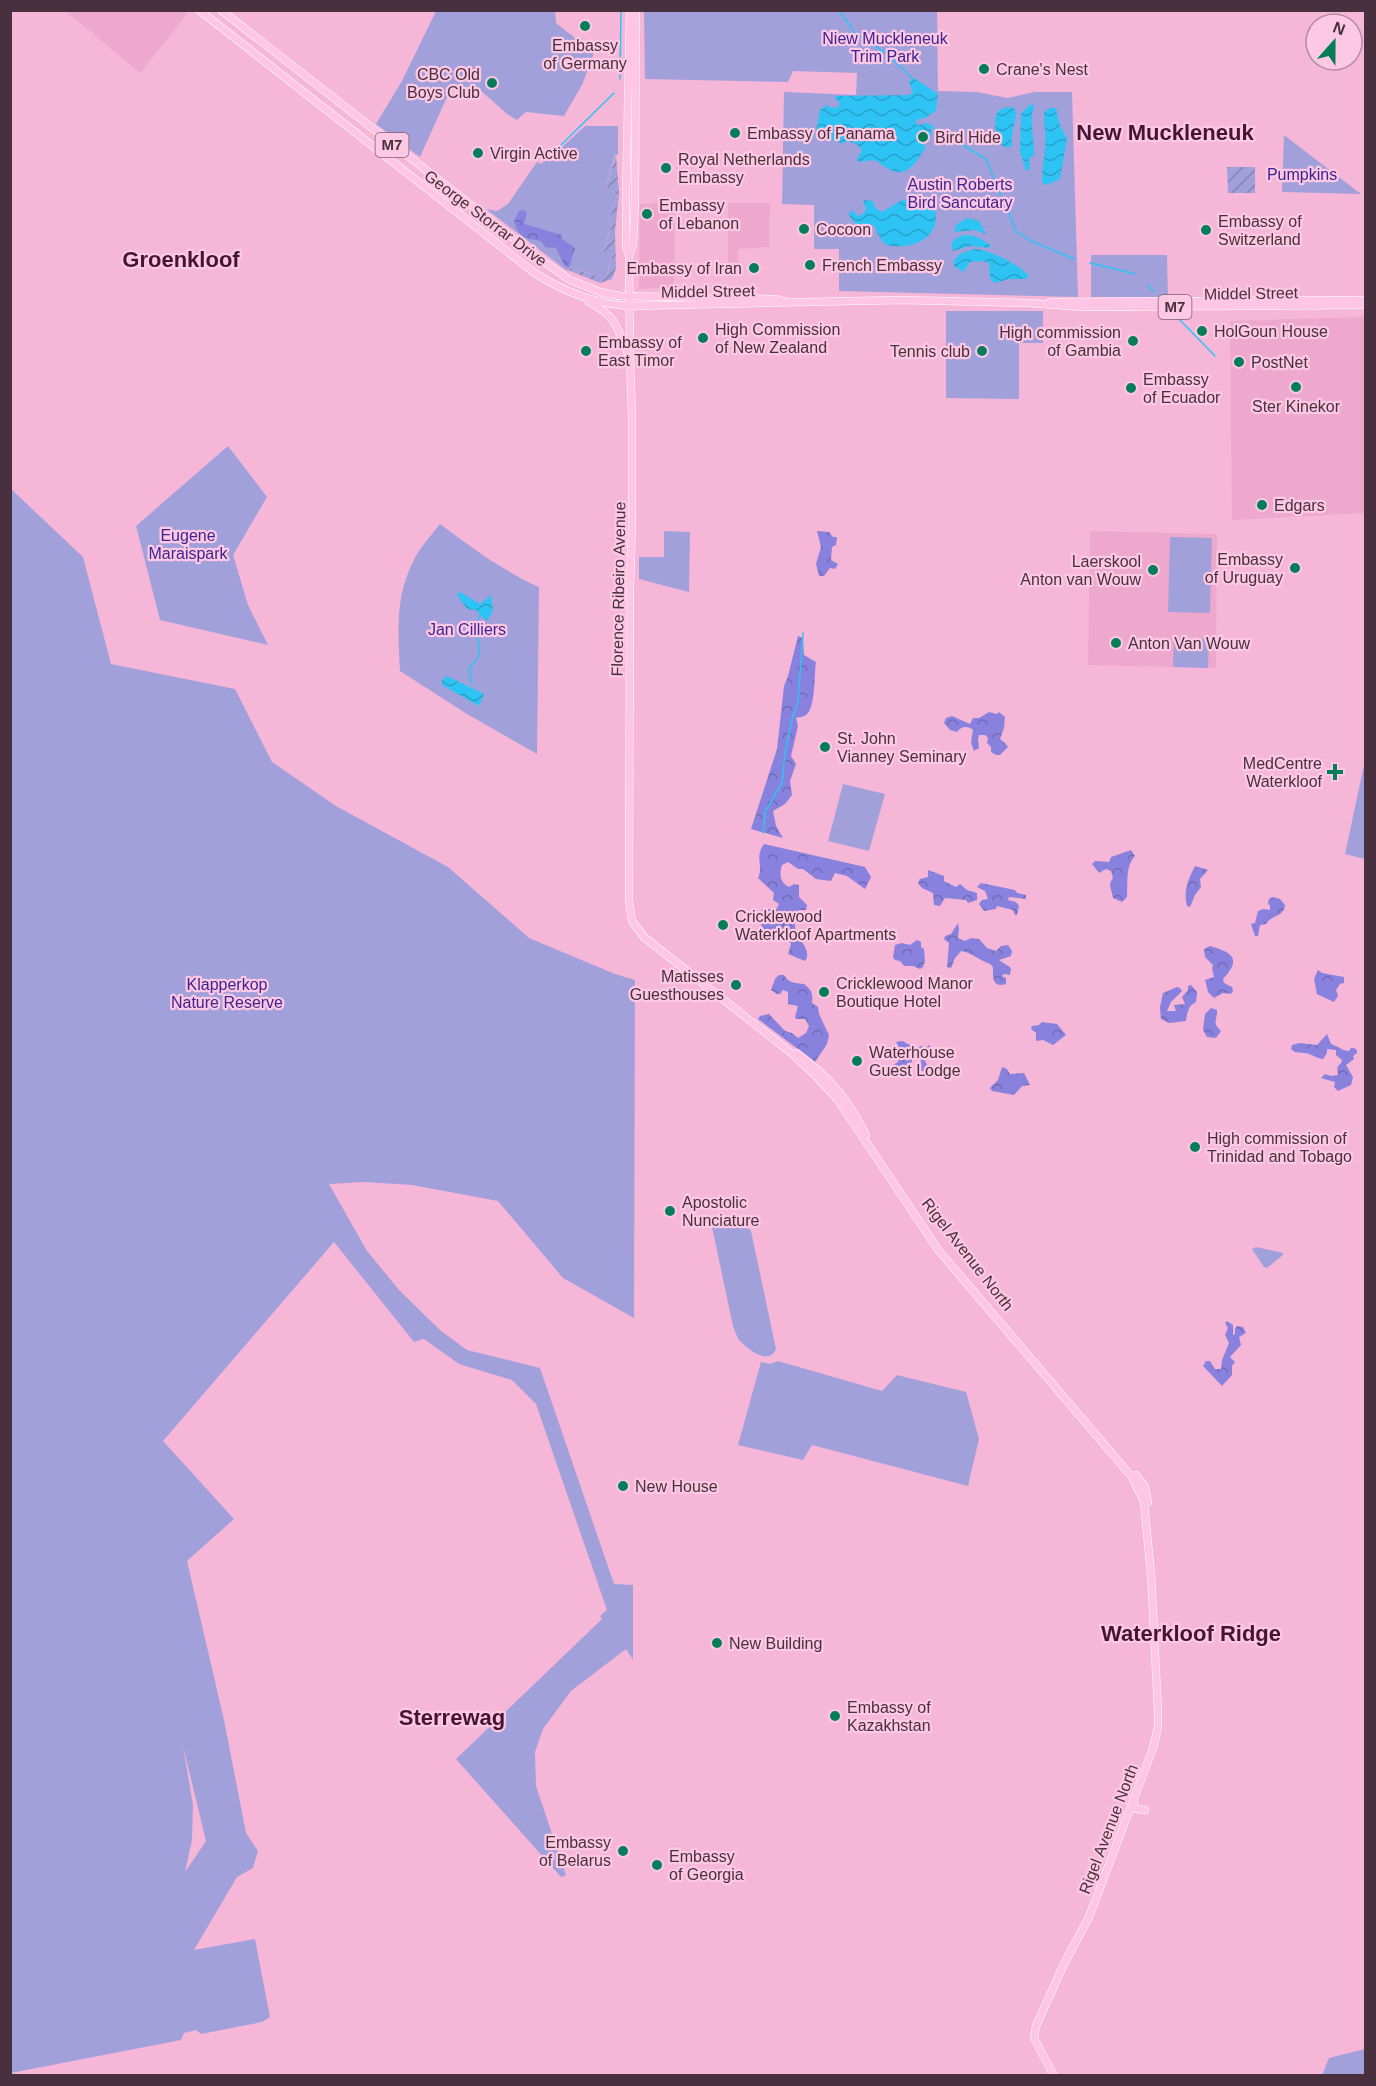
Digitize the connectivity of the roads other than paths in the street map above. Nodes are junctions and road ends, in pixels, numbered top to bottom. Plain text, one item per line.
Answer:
1 (199, 10) edge
2 (221, 10) edge
3 (630, 10) edge
4 (636, 10) edge
5 (312, 82) junction
6 (360, 120) junction
7 (345, 125) junction
8 (634, 132) junction
9 (626, 149) junction
10 (415, 163) junction
11 (400, 169) junction
12 (415, 180) junction
13 (629, 256) junction
14 (579, 296) junction
15 (630, 297) junction
16 (1365, 300) edge
17 (787, 302) junction
18 (1029, 303) junction
19 (1365, 305) edge
20 (630, 306) junction
21 (630, 358) junction
22 (632, 921) joint
23 (704, 984) junction
24 (814, 1074) junction
25 (824, 1074) junction
26 (826, 1087) junction
27 (1151, 1575) junction
28 (1133, 1800) junction
29 (1145, 1810) dead end
30 (1054, 2076) edge

1 - 7 main road, George Storrar Drive / M7
2 - 5 main road, George Storrar Drive / M7
3 - 9 main road, Florence Ribeiro Avenue
4 - 8 main road, Florence Ribeiro Avenue
5 - 6 main road, George Storrar Drive / M7
5 - 7 main road
6 - 7 main road
6 - 10 main road, George Storrar Drive / M7
7 - 11 main road, George Storrar Drive / M7
8 - 9 main road
8 - 13 main road, Florence Ribeiro Avenue
9 - 13 main road, Florence Ribeiro Avenue
10 - 11 main road
10 - 12 main road
10 - 15 main road, George Storrar Drive / M7
11 - 12 main road, George Storrar Drive / M7
12 - 14 main road, George Storrar Drive / M7
13 - 15 main road, Florence Ribeiro Avenue
14 - 20 main road, George Storrar Drive / M7
14 - 21 main road
15 - 17 main road, Middel Street / M7
15 - 20 main road, Florence Ribeiro Avenue
16 - 18 main road, Middel Street / M7
17 - 18 main road, Middel Street / M7
17 - 20 main road, Middel Street / M7
18 - 19 main road, Middel Street / M7
20 - 21 main road, Florence Ribeiro Avenue
21 - 22 main road, Florence Ribeiro Avenue
22 - 23 main road, Rigel Avenue North
23 - 24 main road, Rigel Avenue North
23 - 25 main road, Rigel Avenue North
24 - 25 main road
24 - 26 main road, Rigel Avenue North
25 - 26 main road
25 - 27 main road, Rigel Avenue North
26 - 27 main road, Rigel Avenue North
27 - 28 main road, Rigel Avenue North
28 - 29 main road
28 - 30 main road, Rigel Avenue North

